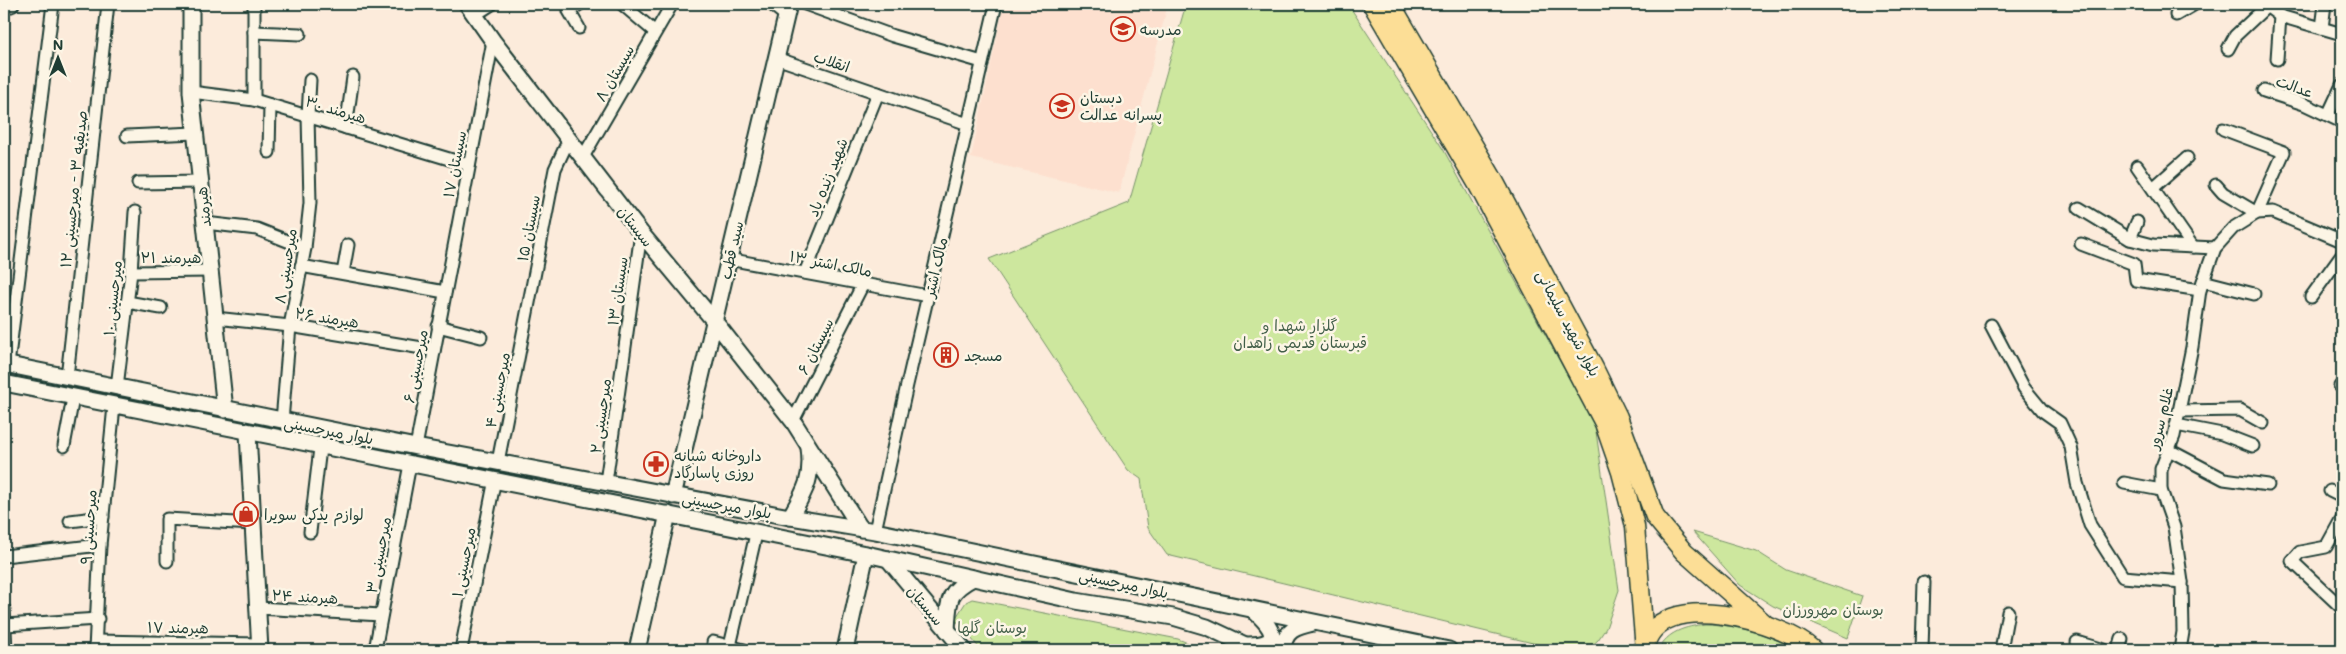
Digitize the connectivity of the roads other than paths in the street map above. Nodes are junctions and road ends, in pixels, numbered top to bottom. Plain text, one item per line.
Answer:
1 (4, 4) edge
2 (11, 4) edge
3 (54, 4) edge
4 (108, 4) edge
5 (191, 4) edge
6 (254, 4) edge
7 (492, 4) edge
8 (580, 4) edge
9 (622, 4) edge
10 (672, 4) edge
11 (771, 4) edge
12 (805, 4) edge
13 (996, 4) edge
14 (1372, 4) edge
15 (1391, 4) edge
16 (2195, 4) edge
17 (2325, 4) edge
18 (2266, 5) edge
19 (471, 9) edge
20 (788, 10) edge
21 (2176, 15) dead end
22 (2280, 16) junction
23 (579, 28) dead end
24 (2322, 28) junction
25 (254, 32) junction
26 (655, 32) junction
27 (300, 34) dead end
28 (2342, 34) edge
29 (494, 41) junction
30 (2228, 49) dead end
31 (776, 58) junction
32 (2277, 59) dead end
33 (982, 62) junction
34 (353, 77) dead end
35 (310, 80) dead end
36 (2342, 85) edge
37 (2264, 91) dead end
38 (191, 92) junction
39 (878, 93) junction
40 (254, 100) junction
41 (270, 105) junction
42 (2328, 115) junction
43 (308, 116) junction
44 (2342, 122) edge
45 (968, 124) junction
46 (346, 128) junction
47 (2223, 130) dead end
48 (195, 132) junction
49 (127, 136) dead end
50 (569, 139) junction
51 (268, 152) dead end
52 (583, 157) junction
53 (2187, 158) dead end
54 (469, 165) junction
55 (2137, 166) dead end
56 (201, 182) junction
57 (138, 183) dead end
58 (2216, 185) dead end
59 (2153, 188) junction
60 (2079, 208) dead end
61 (135, 212) dead end
62 (2257, 213) junction
63 (2138, 222) dead end
64 (205, 223) junction
65 (640, 232) junction
66 (2130, 239) junction
67 (2342, 241) edge
68 (2081, 244) dead end
69 (348, 245) dead end
70 (2193, 246) junction
71 (305, 248) junction
72 (2215, 248) junction
73 (2342, 254) edge
74 (728, 259) junction
75 (301, 266) junction
76 (131, 272) junction
77 (210, 272) junction
78 (343, 273) junction
79 (805, 273) junction
80 (863, 284) junction
81 (2202, 286) junction
82 (445, 292) junction
83 (2254, 294) dead end
84 (928, 296) junction
85 (2311, 297) dead end
86 (127, 302) junction
87 (161, 308) dead end
88 (215, 318) junction
89 (715, 322) junction
90 (525, 324) joint
91 (1991, 325) dead end
92 (290, 326) junction
93 (438, 326) junction
94 (481, 337) dead end
95 (434, 350) junction
96 (624, 353) joint
97 (6, 365) edge
98 (67, 377) junction
99 (4, 384) edge
100 (118, 387) junction
101 (142, 392) junction
102 (74, 398) junction
103 (114, 406) junction
104 (225, 410) junction
105 (138, 411) junction
106 (2179, 411) junction
107 (282, 421) junction
108 (793, 422) junction
109 (2262, 423) dead end
110 (2176, 425) junction
111 (248, 433) junction
112 (808, 444) junction
113 (64, 446) dead end
114 (416, 446) junction
115 (2253, 446) dead end
116 (320, 448) junction
117 (2169, 450) junction
118 (498, 462) junction
119 (410, 464) junction
120 (552, 471) junction
121 (495, 479) junction
122 (606, 482) junction
123 (2124, 483) dead end
124 (2268, 485) dead end
125 (548, 490) junction
126 (2162, 490) junction
127 (2330, 491) dead end
128 (673, 496) junction
129 (2342, 497) edge
130 (668, 514) junction
131 (103, 517) junction
132 (790, 517) junction
133 (2342, 518) edge
134 (70, 521) dead end
135 (253, 524) junction
136 (868, 530) junction
137 (310, 532) dead end
138 (756, 534) junction
139 (100, 545) junction
140 (866, 554) junction
141 (4, 556) edge
142 (888, 559) junction
143 (167, 561) dead end
144 (973, 578) junction
145 (1924, 582) dead end
146 (2182, 582) junction
147 (4, 608) edge
148 (258, 608) junction
149 (2342, 608) edge
150 (1253, 610) junction
151 (2008, 612) dead end
152 (381, 615) junction
153 (98, 619) junction
154 (1314, 622) junction
155 (1764, 623) junction
156 (5, 624) edge
157 (947, 630) junction
158 (713, 642) dead end
159 (2077, 642) dead end
160 (96, 646) edge
161 (175, 646) edge
162 (730, 646) junction
163 (259, 647) edge
164 (1252, 648) edge
165 (1813, 648) edge
166 (6, 650) edge
167 (375, 650) edge
168 (461, 650) edge
169 (638, 650) edge
170 (744, 650) edge
171 (845, 650) edge
172 (964, 650) edge
173 (1283, 650) edge
174 (1449, 650) edge
175 (1645, 650) edge
176 (1922, 650) edge
177 (2001, 650) edge
178 (2104, 650) edge
179 (2180, 650) edge

1 - 2 main road
3 - 97 street
4 - 98 street, صدیقیه ۳ - میرحسینی ۱۲
5 - 38 main road, هیرمند
6 - 25 street
7 - 19 street
8 - 23 street
9 - 26 street
10 - 26 street, سیستان ۸
11 - 20 street
12 - 33 street
13 - 33 street, مالک اشتر
14 - 175 main road, بلوار شهید سلیمانی
15 - 155 main road, بلوار شهید سلیمانی
16 - 21 street
17 - 24 street
18 - 22 street
18 - 30 street
19 - 29 main road, سیستان
20 - 31 main road, سید قطب
22 - 24 street
22 - 32 street
24 - 28 street
25 - 27 street
25 - 40 street
26 - 52 street, سیستان ۸
29 - 50 main road, سیستان
29 - 54 street, سیستان ۱۷
31 - 39 street, انقلاب
31 - 74 main road, سید قطب
33 - 45 street, مالک اشتر
34 - 46 street
35 - 43 street, میرحسینی ۸
36 - 42 street
37 - 42 street, عدالت
38 - 40 street, هیرمند ۳۰
38 - 48 main road, هیرمند
39 - 45 street, انقلاب
39 - 79 street, شهید زنده یاد
40 - 41 street, هیرمند ۳۰
41 - 43 street, هیرمند ۳۰
41 - 51 street
42 - 44 street, عدالت
43 - 46 street, هیرمند ۳۰
43 - 71 street, میرحسینی ۸
45 - 84 street, مالک اشتر
46 - 54 street, هیرمند ۳۰
47 - 62 street
48 - 49 street
48 - 56 main road, هیرمند
50 - 52 main road, سیستان
50 - 90 street, سیستان ۱۵
52 - 65 main road, سیستان
53 - 59 street
54 - 82 street, سیستان ۱۷
55 - 59 street
56 - 57 street
56 - 64 main road, هیرمند
58 - 62 street
59 - 70 street
60 - 66 street
61 - 76 street, میرحسینی ۱۰
62 - 67 street
62 - 72 street, غلام سرور
63 - 66 street
64 - 71 street
64 - 77 main road, هیرمند
65 - 89 main road, سیستان
65 - 96 street, سیستان ۱۳
66 - 70 street
68 - 81 street
69 - 78 street
70 - 72 street
71 - 75 street, میرحسینی ۸
72 - 81 street, غلام سرور
73 - 85 street
74 - 79 street, مالک اشتر ۱۳
74 - 89 main road, سید قطب
75 - 78 street
75 - 92 street, میرحسینی ۸
76 - 77 street, هیرمند ۲۱
76 - 86 street, میرحسینی ۱۰
77 - 88 main road, هیرمند
78 - 82 street
79 - 80 street, مالک اشتر ۱۳
80 - 84 street, مالک اشتر ۱۳
80 - 108 street, سیستان ۶
81 - 83 street
81 - 106 street, غلام سرور
82 - 93 street, میرحسینی ۶
84 - 136 street, مالک اشتر
86 - 87 street
86 - 100 street, میرحسینی ۱۰
88 - 92 street, هیرمند ۲۶
88 - 104 main road, هیرمند
89 - 108 main road, سیستان
89 - 128 main road, سید قطب
90 - 118 street, میرحسینی ۴
91 - 146 street
92 - 95 street, هیرمند ۲۶
92 - 107 street, میرحسینی ۸
93 - 94 street
93 - 95 street, میرحسینی ۶
95 - 114 street, میرحسینی ۶
96 - 122 street, میرحسینی ۲
97 - 98 main road, بلوار میرحسینی
98 - 100 main road, بلوار میرحسینی
99 - 102 main road, بلوار میرحسینی
100 - 101 main road, بلوار میرحسینی
101 - 104 main road, بلوار میرحسینی
101 - 105 main road
102 - 103 main road, بلوار میرحسینی
102 - 113 street
103 - 105 main road, بلوار میرحسینی
103 - 131 street, میرحسینی ۹
104 - 107 main road, بلوار میرحسینی
105 - 111 main road, بلوار میرحسینی
106 - 109 street
106 - 110 street, غلام سرور
107 - 114 main road, بلوار میرحسینی
108 - 112 main road, سیستان
110 - 115 street
110 - 117 street, غلام سرور
111 - 116 main road, بلوار میرحسینی
111 - 135 main road
112 - 132 main road, سیستان
112 - 136 main road, سیستان
114 - 118 main road, بلوار میرحسینی
116 - 119 main road, بلوار میرحسینی
116 - 137 street
117 - 124 street
117 - 126 street, غلام سرور
118 - 120 main road, بلوار میرحسینی
119 - 121 main road, بلوار میرحسینی
119 - 152 street, میرحسینی ۳
120 - 122 main road, بلوار میرحسینی
120 - 125 main road
121 - 125 main road, بلوار میرحسینی
121 - 168 street, میرحسینی ۱
122 - 128 main road, بلوار میرحسینی
123 - 126 street
125 - 130 main road, بلوار میرحسینی
126 - 146 street, غلام سرور
127 - 129 street
128 - 132 main road, بلوار میرحسینی
130 - 138 main road, بلوار میرحسینی
130 - 169 main road
131 - 134 street
131 - 139 street, میرحسینی ۹
132 - 136 main road, بلوار میرحسینی
133 - 149 street
135 - 143 street
135 - 148 main road
136 - 150 main road, بلوار میرحسینی
138 - 140 main road, بلوار میرحسینی
138 - 162 street
139 - 141 street
139 - 153 street, میرحسینی ۹
140 - 142 main road, بلوار میرحسینی
140 - 171 main road
142 - 144 main road, بلوار میرحسینی
142 - 157 main road, سیستان
144 - 157 main road
144 - 164 main road, بلوار میرحسینی
145 - 176 street
146 - 179 street, غلام سرور
147 - 156 street
148 - 152 street, هیرمند ۲۴
148 - 163 main road
150 - 154 main road, بلوار میرحسینی
150 - 164 main road
151 - 177 street
152 - 167 street, میرحسینی ۳
153 - 156 street
153 - 160 street, میرحسینی ۹
154 - 173 main road
154 - 174 main road, بلوار میرحسینی
155 - 165 main road
155 - 175 main road
156 - 166 street
157 - 172 main road, سیستان
158 - 162 street
159 - 178 street
160 - 161 street, هیرمند ۱۷
161 - 163 street, هیرمند ۱۷
162 - 170 street

